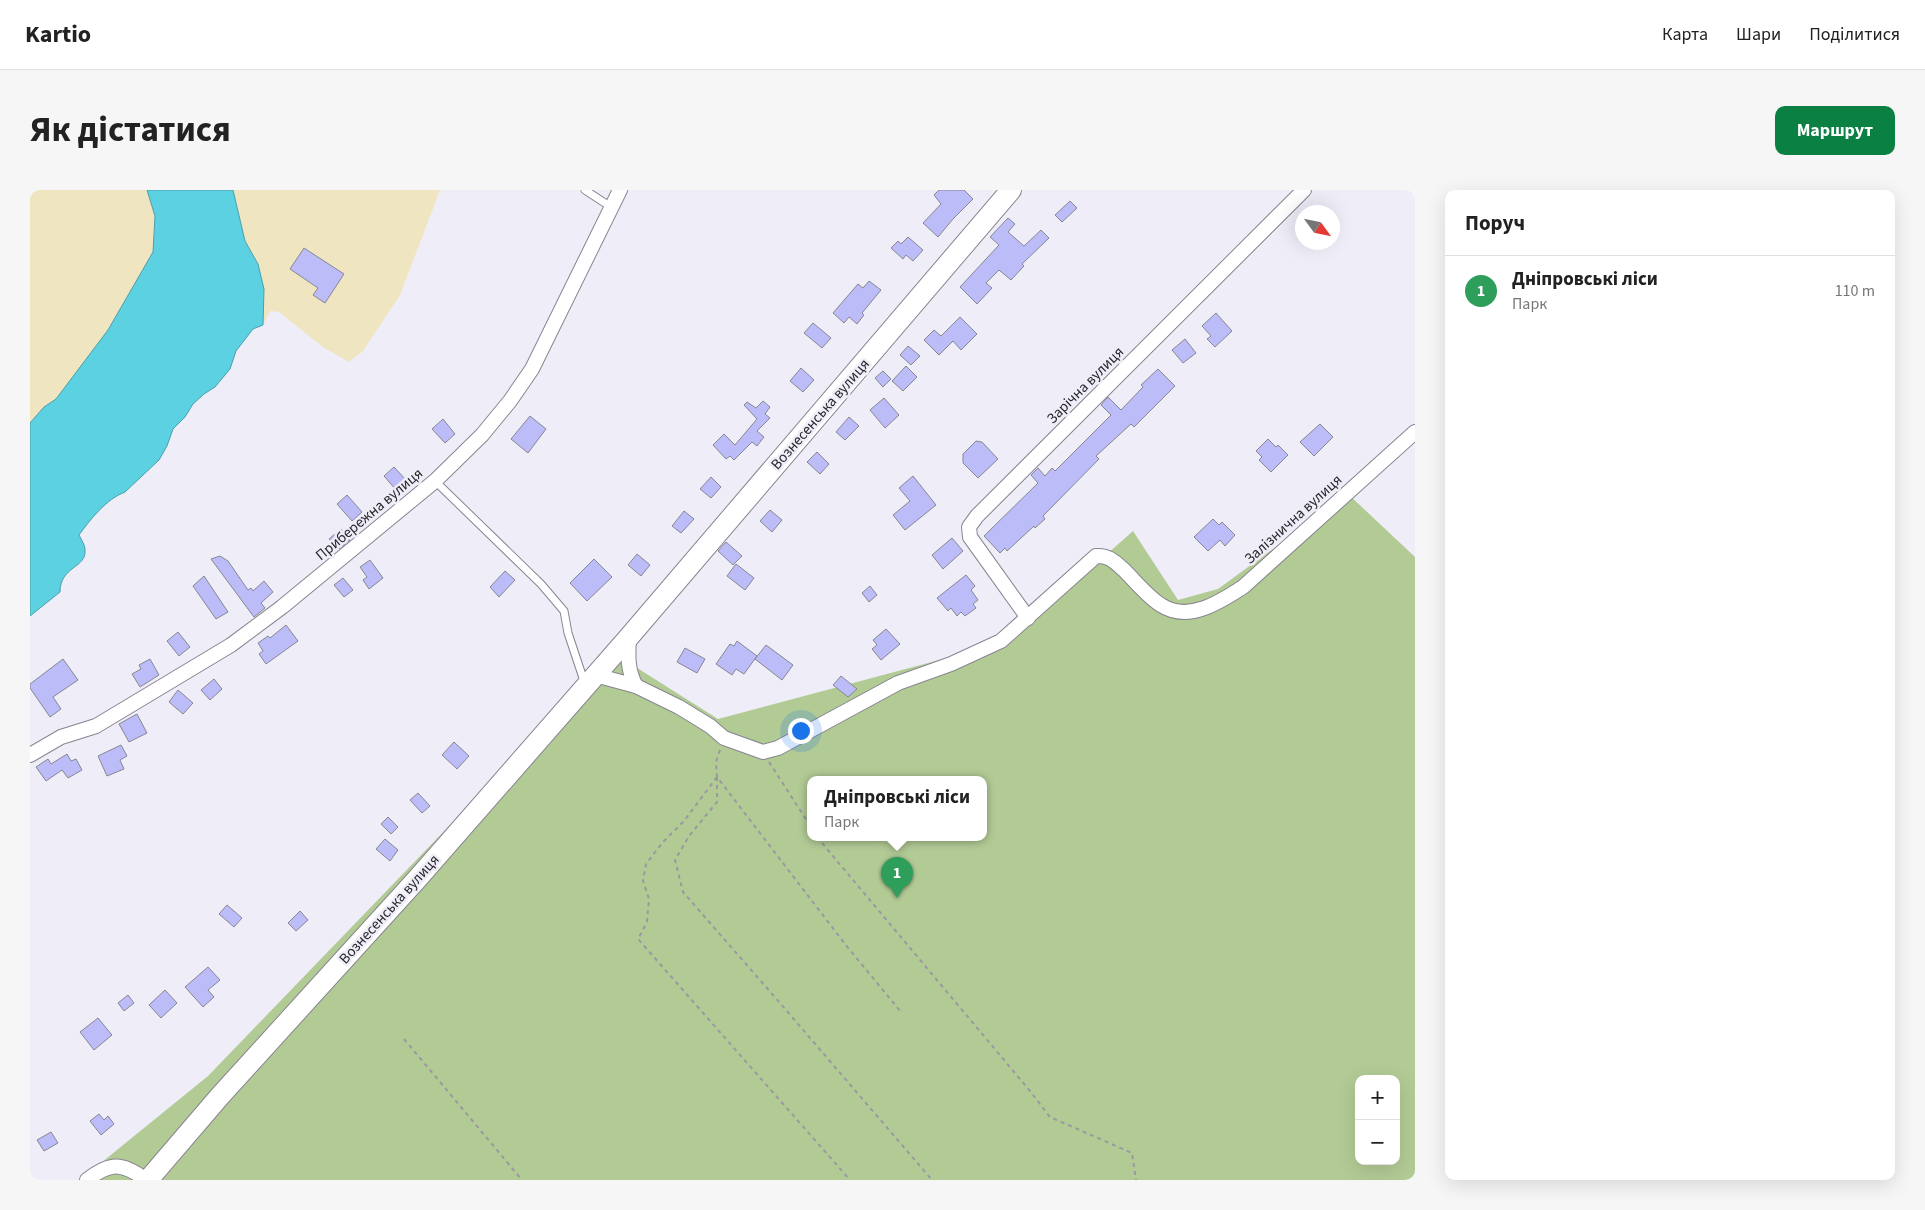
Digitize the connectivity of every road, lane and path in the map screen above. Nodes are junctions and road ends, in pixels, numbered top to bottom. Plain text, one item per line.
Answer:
1 (585, 190) edge
2 (620, 190) edge
3 (1011, 190) edge
4 (1304, 190) edge
5 (611, 207) junction
6 (1415, 432) edge
7 (435, 480) junction
8 (1028, 618) junction
9 (629, 637) junction
10 (590, 680) junction
11 (636, 686) junction
12 (724, 738) junction
13 (763, 752) junction
14 (30, 755) edge
15 (717, 777) junction
16 (807, 821) edge
17 (820, 841) edge
18 (901, 1012) dead end
19 (404, 1039) dead end
20 (87, 1180) edge
21 (147, 1180) edge
22 (522, 1180) edge
23 (850, 1180) edge
24 (932, 1180) edge
25 (1136, 1180) edge

1 - 5 lane
2 - 5 street, Прибережна вулиця
3 - 9 main road, Вознесенська вулиця
4 - 8 street, Зарічна вулиця
5 - 7 street, Прибережна вулиця
6 - 8 street, Залізнична вулиця
7 - 10 lane
7 - 14 street, Прибережна вулиця
8 - 13 street
9 - 10 main road, Вознесенська вулиця
9 - 11 street
10 - 11 street
10 - 21 main road, Вознесенська вулиця
11 - 12 street
12 - 13 street
12 - 15 path
13 - 16 path
15 - 18 path
15 - 23 path
15 - 24 path
17 - 25 path
19 - 22 path
20 - 21 street

